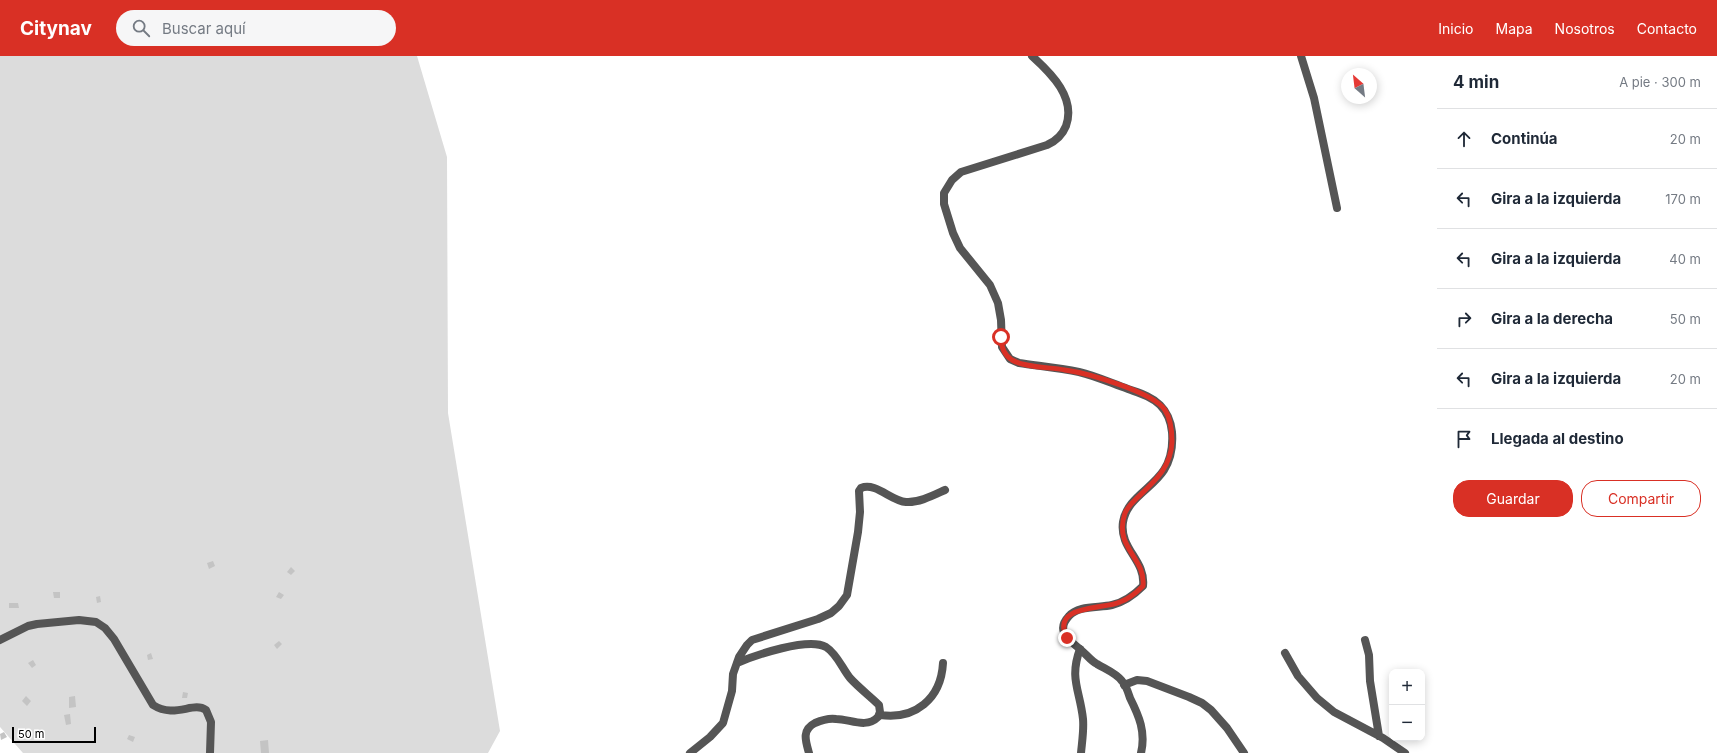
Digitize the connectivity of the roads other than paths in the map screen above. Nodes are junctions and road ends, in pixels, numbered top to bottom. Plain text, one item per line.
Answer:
1 (1032, 56) edge
2 (1301, 56) edge
3 (1337, 208) dead end
4 (945, 490) dead end
5 (0, 640) edge
6 (1365, 640) dead end
7 (1080, 649) junction
8 (1285, 653) dead end
9 (737, 663) junction
10 (943, 663) dead end
11 (1124, 685) junction
12 (880, 715) junction
13 (1379, 736) junction
14 (210, 753) edge
15 (690, 753) edge
16 (809, 753) edge
17 (1081, 753) edge
18 (1141, 753) edge
19 (1244, 753) edge
20 (1405, 753) edge

1 - 7 street
2 - 3 street
4 - 9 street
5 - 14 street
6 - 13 street
7 - 11 street
7 - 17 street
8 - 13 street
9 - 12 street
9 - 15 street
10 - 12 street
11 - 18 street
11 - 19 street
12 - 16 street
13 - 20 street

